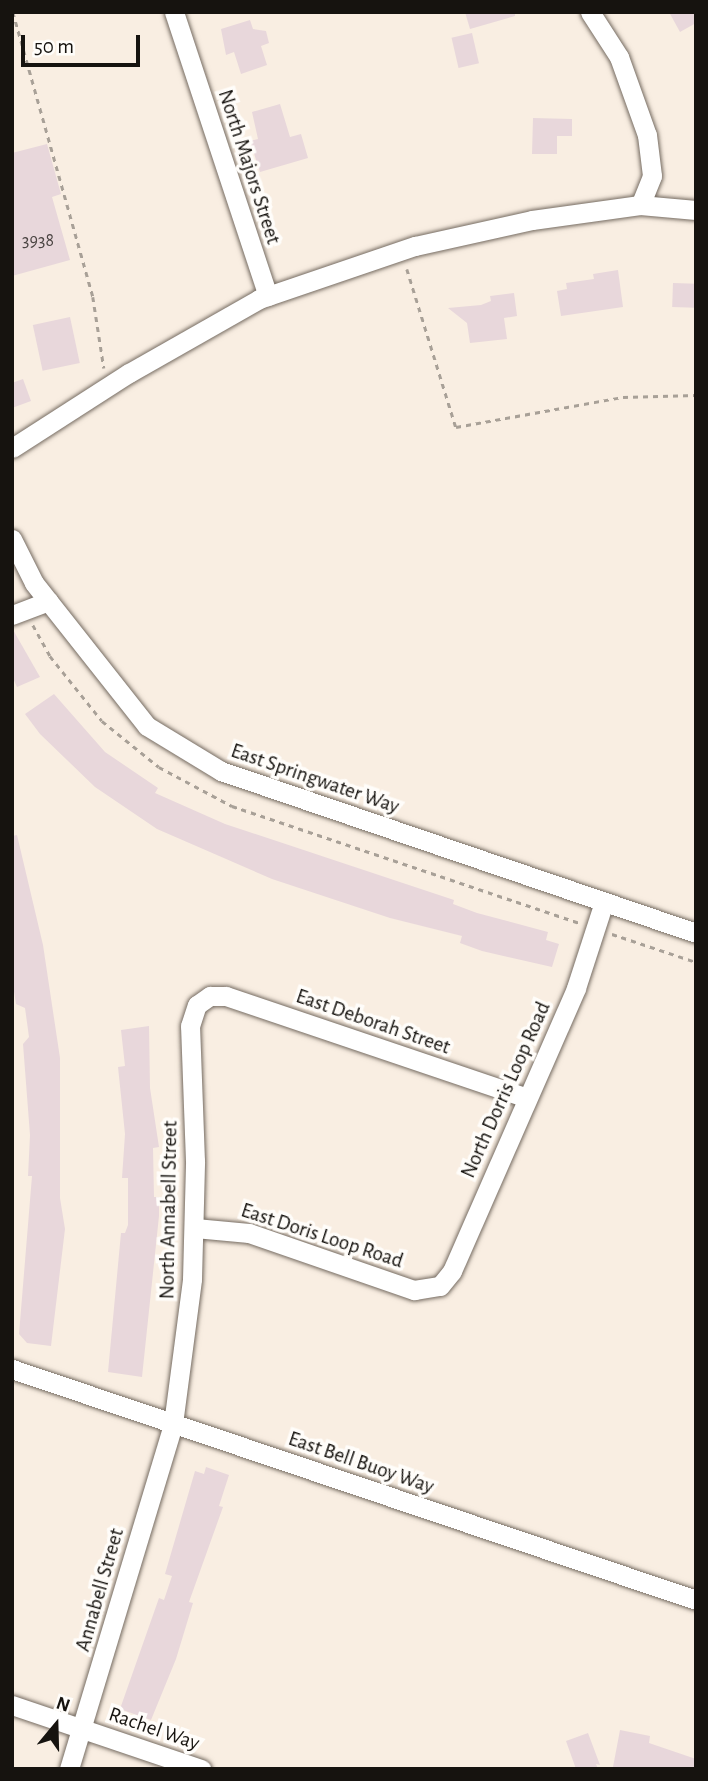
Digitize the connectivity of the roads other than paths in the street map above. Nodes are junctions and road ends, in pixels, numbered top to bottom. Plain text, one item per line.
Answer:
1 (174, 12) edge
2 (590, 12) edge
3 (640, 205) junction
4 (696, 210) edge
5 (268, 296) junction
6 (12, 448) edge
7 (12, 539) edge
8 (48, 601) junction
9 (12, 615) edge
10 (604, 902) junction
11 (696, 933) edge
12 (203, 1000) joint
13 (527, 1098) junction
14 (195, 1228) junction
15 (434, 1289) joint
16 (12, 1370) edge
17 (173, 1424) junction
18 (696, 1600) edge
19 (12, 1705) edge
20 (82, 1729) junction
21 (69, 1769) edge
22 (201, 1769) edge

1 - 5 street, North Majors Street
2 - 3 street
3 - 4 street
3 - 5 street
5 - 6 street
7 - 8 street, East Springwater Way
8 - 9 street
8 - 10 street, East Springwater Way
10 - 11 street, East Springwater Way
10 - 13 street, North Dorris Loop Road
12 - 13 street, East Deborah Street
12 - 14 street, North Annabell Street
13 - 15 street, North Dorris Loop Road
14 - 15 street, East Doris Loop Road
14 - 17 street, North Annabell Street
16 - 17 street, East Bell Buoy Way
17 - 18 street, East Bell Buoy Way
17 - 20 street, Annabell Street
19 - 20 street, Rachel Way
20 - 21 street, Annabell Street
20 - 22 street, Rachel Way

